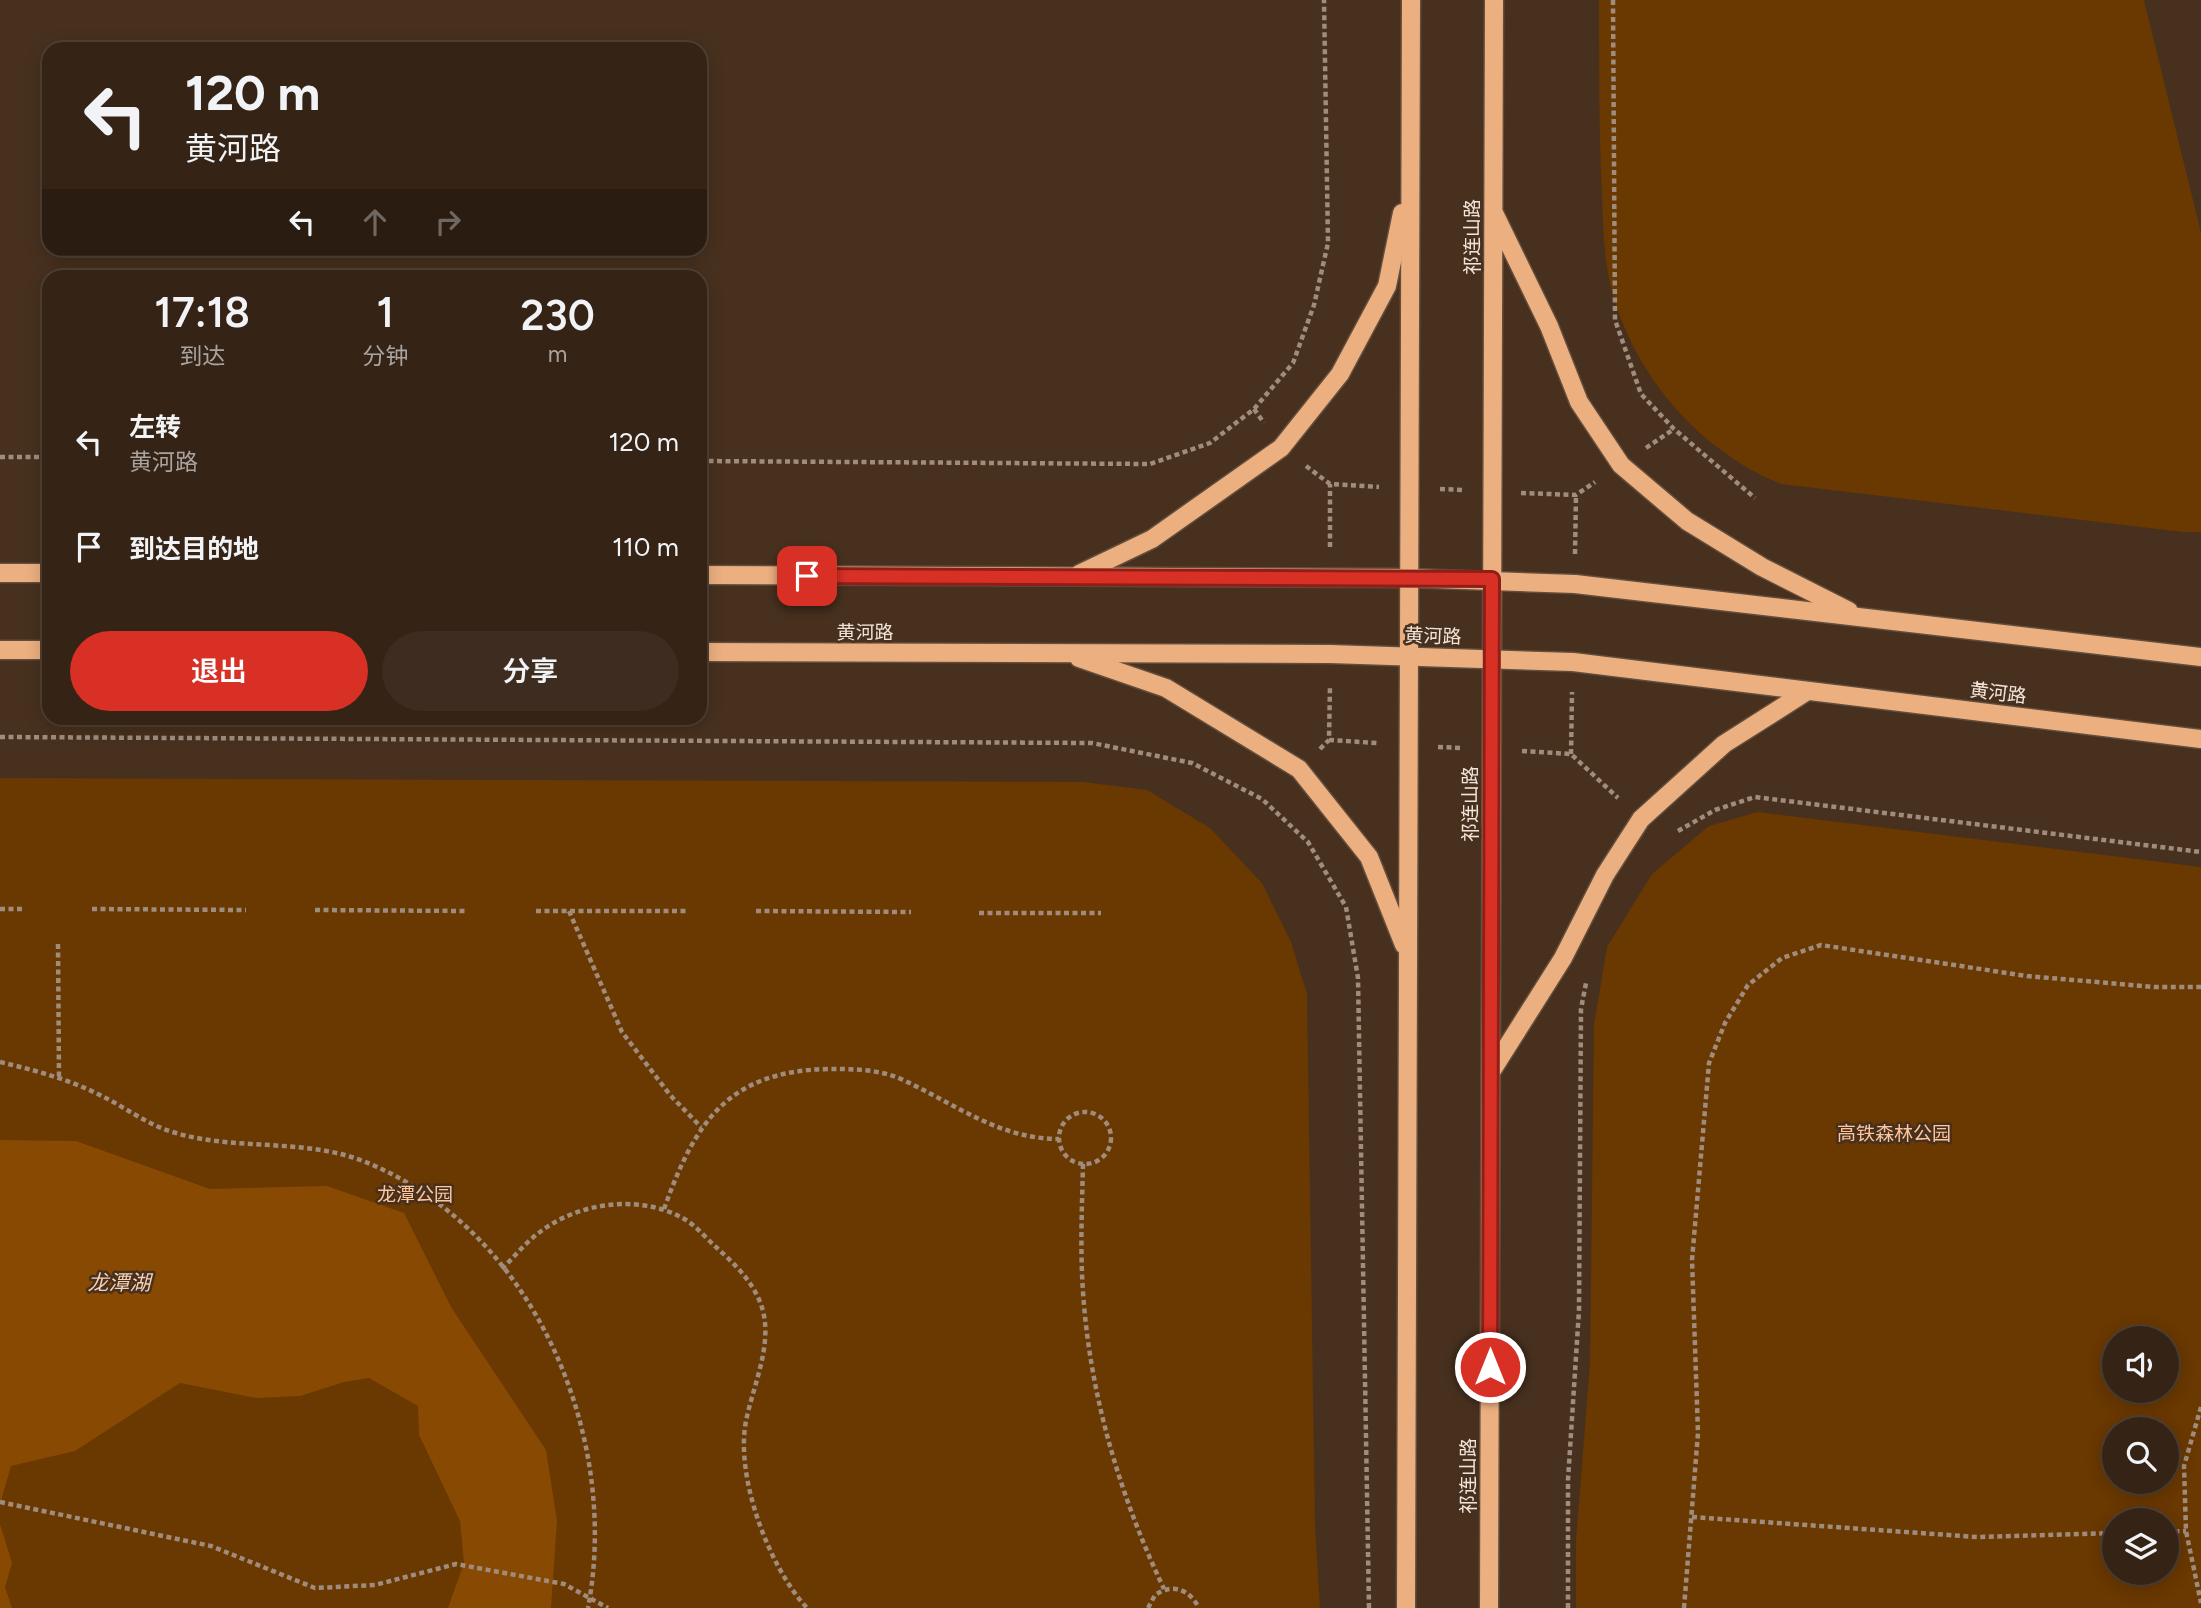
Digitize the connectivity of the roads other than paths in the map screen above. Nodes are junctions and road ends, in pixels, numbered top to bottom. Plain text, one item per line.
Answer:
1 (1410, 0) edge
2 (1494, 0) edge
3 (1410, 175) junction
4 (1493, 211) junction
5 (0, 573) edge
6 (42, 573) edge
7 (707, 575) edge
8 (1073, 577) junction
9 (1409, 578) junction
10 (1492, 579) junction
11 (1858, 616) junction
12 (0, 650) edge
13 (42, 650) edge
14 (707, 652) edge
15 (1065, 653) junction
16 (1409, 656) junction
17 (2201, 657) edge
18 (1492, 660) junction
19 (1806, 692) junction
20 (2201, 738) edge
21 (1408, 1059) junction
22 (1491, 1072) junction
23 (1406, 1608) edge
24 (1489, 1608) edge

1 - 3 main road
2 - 4 main road, 祁连山路
3 - 8 main road
3 - 9 main road
4 - 10 main road, 祁连山路
4 - 11 main road
5 - 6 main road
7 - 8 main road
8 - 9 main road
9 - 10 main road
9 - 16 main road
10 - 11 main road
10 - 18 main road, 祁连山路
11 - 17 main road
12 - 13 main road
14 - 15 main road, 黄河路
15 - 16 main road, 黄河路
15 - 21 main road
16 - 18 main road, 黄河路
16 - 21 main road
18 - 19 main road, 黄河路
18 - 22 main road, 祁连山路
19 - 20 main road, 黄河路
19 - 22 main road
21 - 23 main road
22 - 24 main road, 祁连山路

